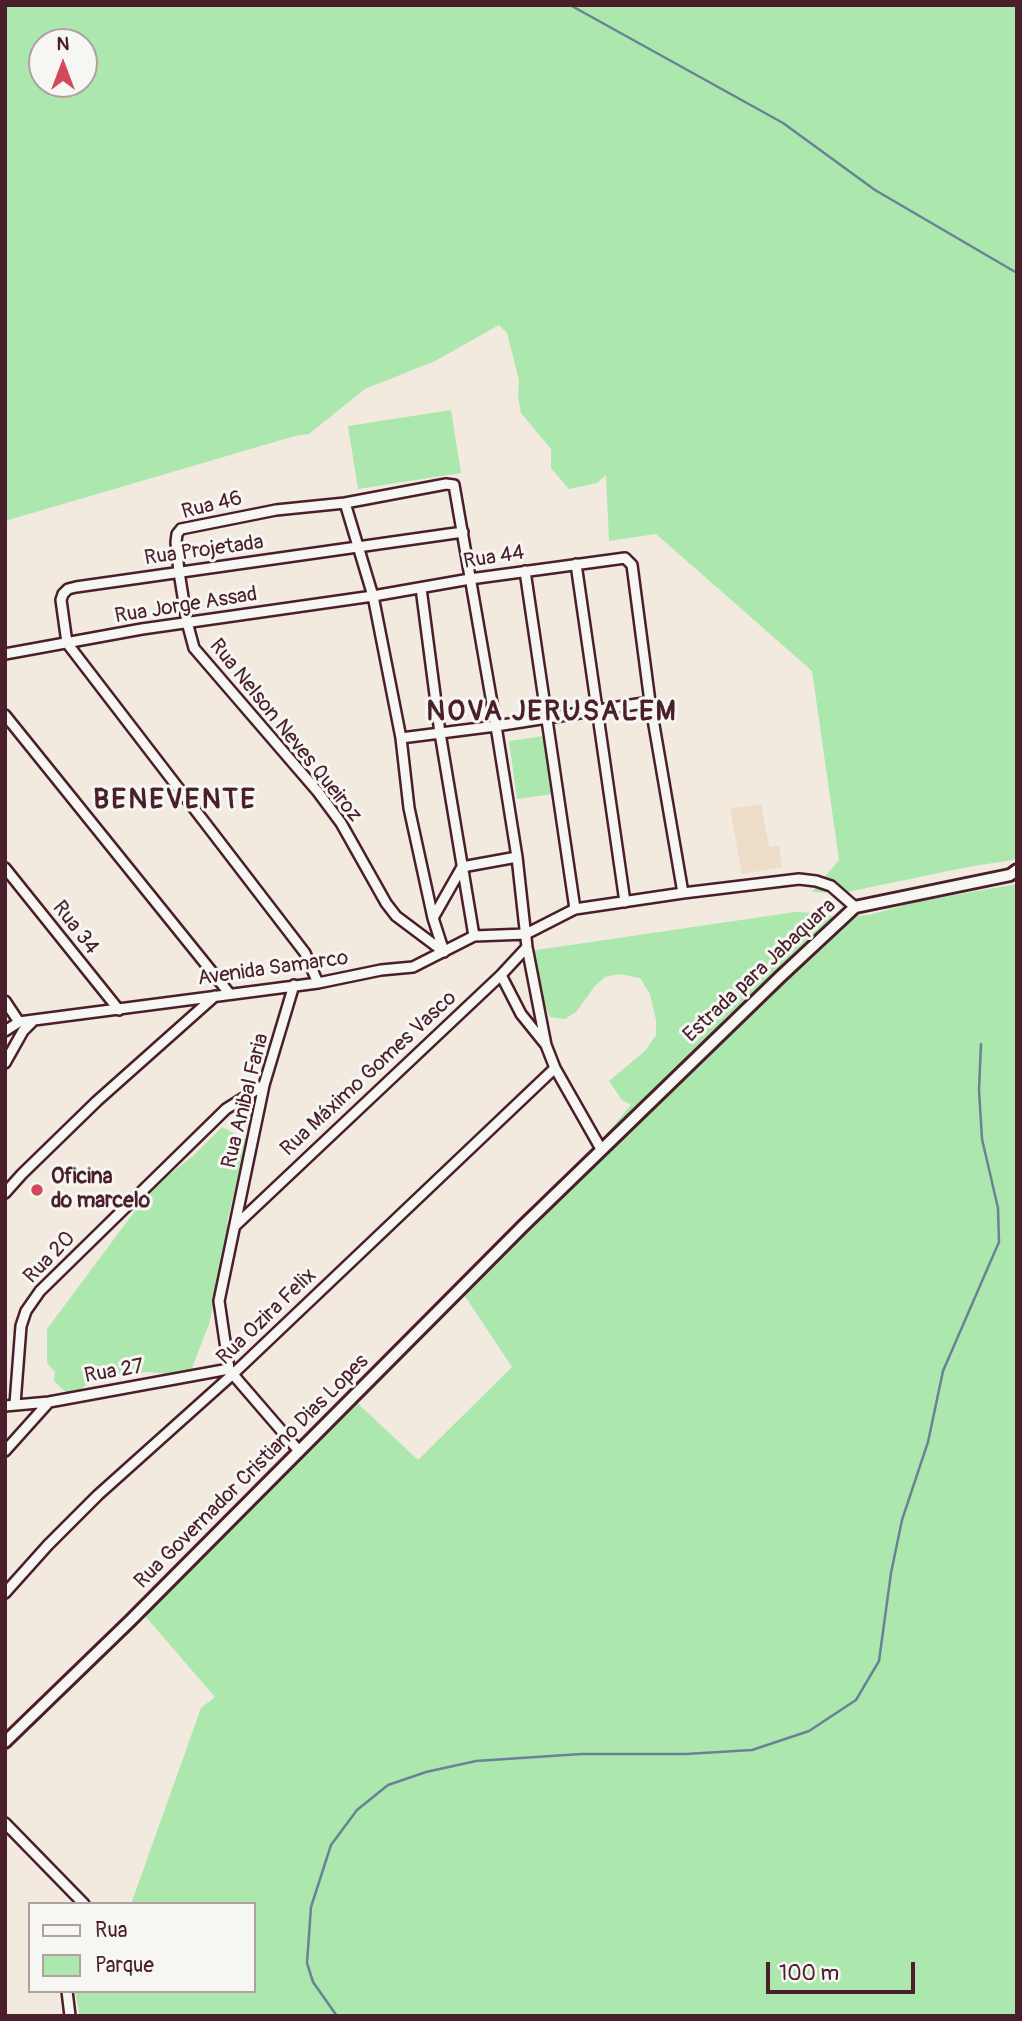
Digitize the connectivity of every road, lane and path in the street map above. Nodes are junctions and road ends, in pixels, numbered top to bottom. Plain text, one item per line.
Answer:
1 (345, 503) junction
2 (463, 532) junction
3 (358, 547) junction
4 (576, 564) junction
5 (525, 571) junction
6 (179, 572) junction
7 (470, 579) junction
8 (421, 588) junction
9 (373, 596) junction
10 (187, 622) junction
11 (67, 643) junction
12 (5, 654) edge
13 (650, 702) junction
14 (597, 711) junction
15 (5, 715) edge
16 (546, 718) junction
17 (496, 726) junction
18 (440, 733) junction
19 (401, 737) junction
20 (517, 858) junction
21 (462, 867) junction
22 (5, 868) edge
23 (1015, 873) edge
24 (683, 892) junction
25 (625, 902) junction
26 (855, 907) junction
27 (575, 909) junction
28 (433, 918) junction
29 (526, 934) junction
30 (474, 936) junction
31 (527, 947) junction
32 (444, 952) junction
33 (500, 975) junction
34 (318, 982) junction
35 (295, 985) junction
36 (229, 993) junction
37 (216, 995) junction
38 (5, 1001) edge
39 (118, 1010) junction
40 (34, 1020) junction
41 (19, 1022) junction
42 (5, 1031) edge
43 (546, 1045) junction
44 (5, 1063) edge
45 (555, 1068) junction
46 (264, 1085) junction
47 (601, 1149) junction
48 (5, 1193) edge
49 (235, 1226) junction
50 (523, 1226) joint
51 (231, 1372) junction
52 (49, 1402) junction
53 (10, 1405) edge
54 (5, 1451) edge
55 (299, 1451) junction
56 (5, 1593) edge
57 (5, 1742) edge
58 (5, 1823) edge
59 (82, 1902) edge
60 (67, 1993) edge
61 (70, 2016) edge

1 - 2 street
1 - 3 street
1 - 6 street, Rua 46
2 - 3 street, Rua Projetada
2 - 7 street
3 - 6 street, Rua Projetada
3 - 9 street
4 - 5 street, Rua 44
4 - 13 street, Rua 44
4 - 14 street
5 - 7 street, Rua 44
5 - 16 street
6 - 10 street, Rua 46
6 - 11 street, Rua Projetada
7 - 8 street, Rua 44
7 - 17 street
8 - 9 street, Rua 44
8 - 18 street
9 - 10 street, Rua Jorge Assad
9 - 19 street
10 - 11 street, Rua Jorge Assad
10 - 32 street, Rua Nelson Neves Queiroz
11 - 12 street, Rua Jorge Assad
11 - 34 street
13 - 14 street
13 - 24 street
14 - 16 street
14 - 25 street
15 - 36 street
16 - 17 street
16 - 27 street
17 - 18 street
17 - 20 street
18 - 19 street
18 - 21 street
19 - 28 street
20 - 21 street
20 - 29 street
21 - 28 street
21 - 30 street
22 - 39 street, Rua 34
23 - 26 street, Estrada para Jabaquara
24 - 25 street
24 - 26 street
25 - 27 street
26 - 47 street, Estrada para Jabaquara
27 - 29 street
28 - 32 street
29 - 30 street, Avenida Samarco
29 - 31 street
30 - 32 street, Avenida Samarco
31 - 33 street, Rua Máximo Gomes Vasco
31 - 43 street
32 - 34 street, Avenida Samarco
33 - 43 street
33 - 49 street, Rua Máximo Gomes Vasco
34 - 35 street, Avenida Samarco
35 - 36 street, Avenida Samarco
35 - 46 street, Rua Anibal Faria
36 - 37 street, Avenida Samarco
37 - 39 street, Avenida Samarco
37 - 48 street
38 - 41 street
39 - 40 street, Avenida Samarco
40 - 41 street, Avenida Samarco
40 - 44 street
41 - 42 street
43 - 45 street
45 - 47 street
45 - 51 street, Rua Ozira Felix
46 - 49 street, Rua Anibal Faria
46 - 53 street, Rua 20
47 - 50 street, Estrada para Jabaquara
49 - 51 street, Rua Anibal Faria
50 - 55 street, Rua Governador Cristiano Dias Lopes
51 - 52 street, Rua 27
51 - 55 street
51 - 56 street, Rua Ozira Felix
52 - 53 street, Rua 27
52 - 54 street
55 - 57 street, Rua Governador Cristiano Dias Lopes
58 - 59 street
60 - 61 street

